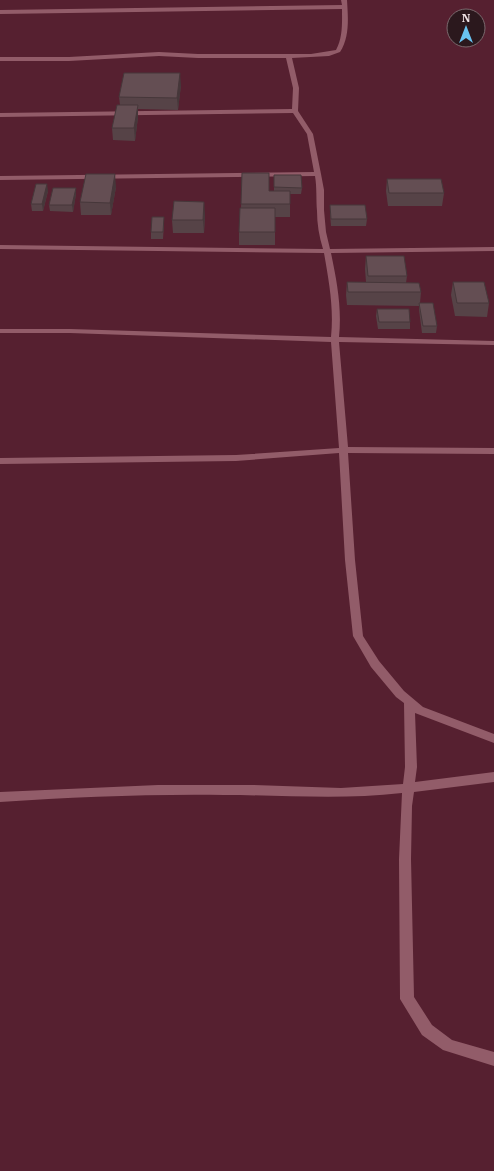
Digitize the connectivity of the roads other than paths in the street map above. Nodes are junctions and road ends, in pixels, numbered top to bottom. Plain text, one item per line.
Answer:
1 (344, 0) edge
2 (344, 7) junction
3 (0, 12) edge
4 (289, 55) junction
5 (0, 59) edge
6 (294, 111) junction
7 (0, 115) edge
8 (318, 174) junction
9 (0, 178) edge
10 (0, 247) edge
11 (494, 249) edge
12 (328, 251) junction
13 (0, 331) edge
14 (335, 340) junction
15 (494, 344) edge
16 (344, 450) junction
17 (494, 451) edge
18 (0, 461) edge
19 (409, 702) junction
20 (494, 739) edge
21 (494, 778) edge
22 (409, 788) junction
23 (0, 798) edge
24 (494, 1059) edge

1 - 2 street
2 - 3 street
2 - 4 street
4 - 5 street
4 - 6 street
6 - 7 street
6 - 8 street
8 - 9 street
8 - 12 street
10 - 12 street
11 - 12 street
12 - 14 street
13 - 14 street
14 - 15 street
14 - 16 street
16 - 17 street
16 - 18 street
16 - 19 street
19 - 20 street
19 - 22 street
21 - 22 street
22 - 23 street
22 - 24 street

